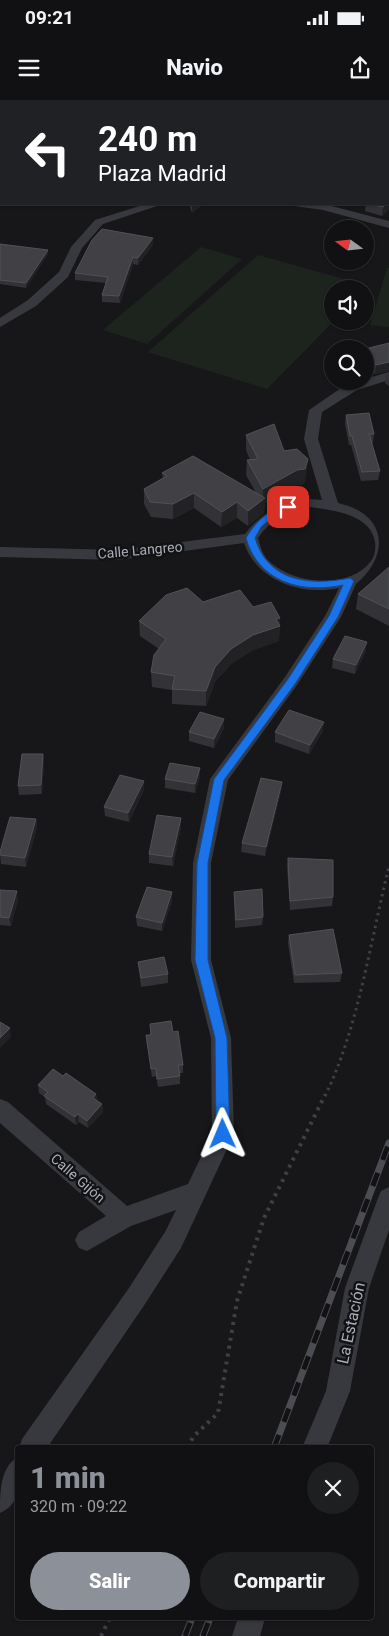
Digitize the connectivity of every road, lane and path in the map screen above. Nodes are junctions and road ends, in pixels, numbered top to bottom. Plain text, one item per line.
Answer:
1 (154, 205) edge
2 (307, 205) edge
3 (389, 225) edge
4 (0, 323) edge
5 (389, 376) edge
6 (331, 505) junction
7 (250, 538) junction
8 (0, 552) edge
9 (350, 581) junction
10 (389, 866) edge
11 (0, 1109) edge
12 (195, 1192) junction
13 (389, 1198) edge
14 (124, 1218) junction
15 (87, 1240) dead end
16 (33, 1445) edge
17 (189, 1445) edge
18 (315, 1445) edge
19 (15, 1475) edge
20 (0, 1500) edge
21 (109, 1620) edge
22 (251, 1620) edge
23 (101, 1636) edge
24 (246, 1636) edge

1 - 4 street
2 - 3 street
5 - 6 street
6 - 7 street
6 - 9 street
7 - 8 street, Calle Langreo
7 - 9 street
9 - 12 street
10 - 17 path
11 - 14 street, Calle Gijón
12 - 14 street
12 - 16 street
13 - 18 street, La Estación
14 - 15 street
19 - 20 street
21 - 23 path
22 - 24 street

